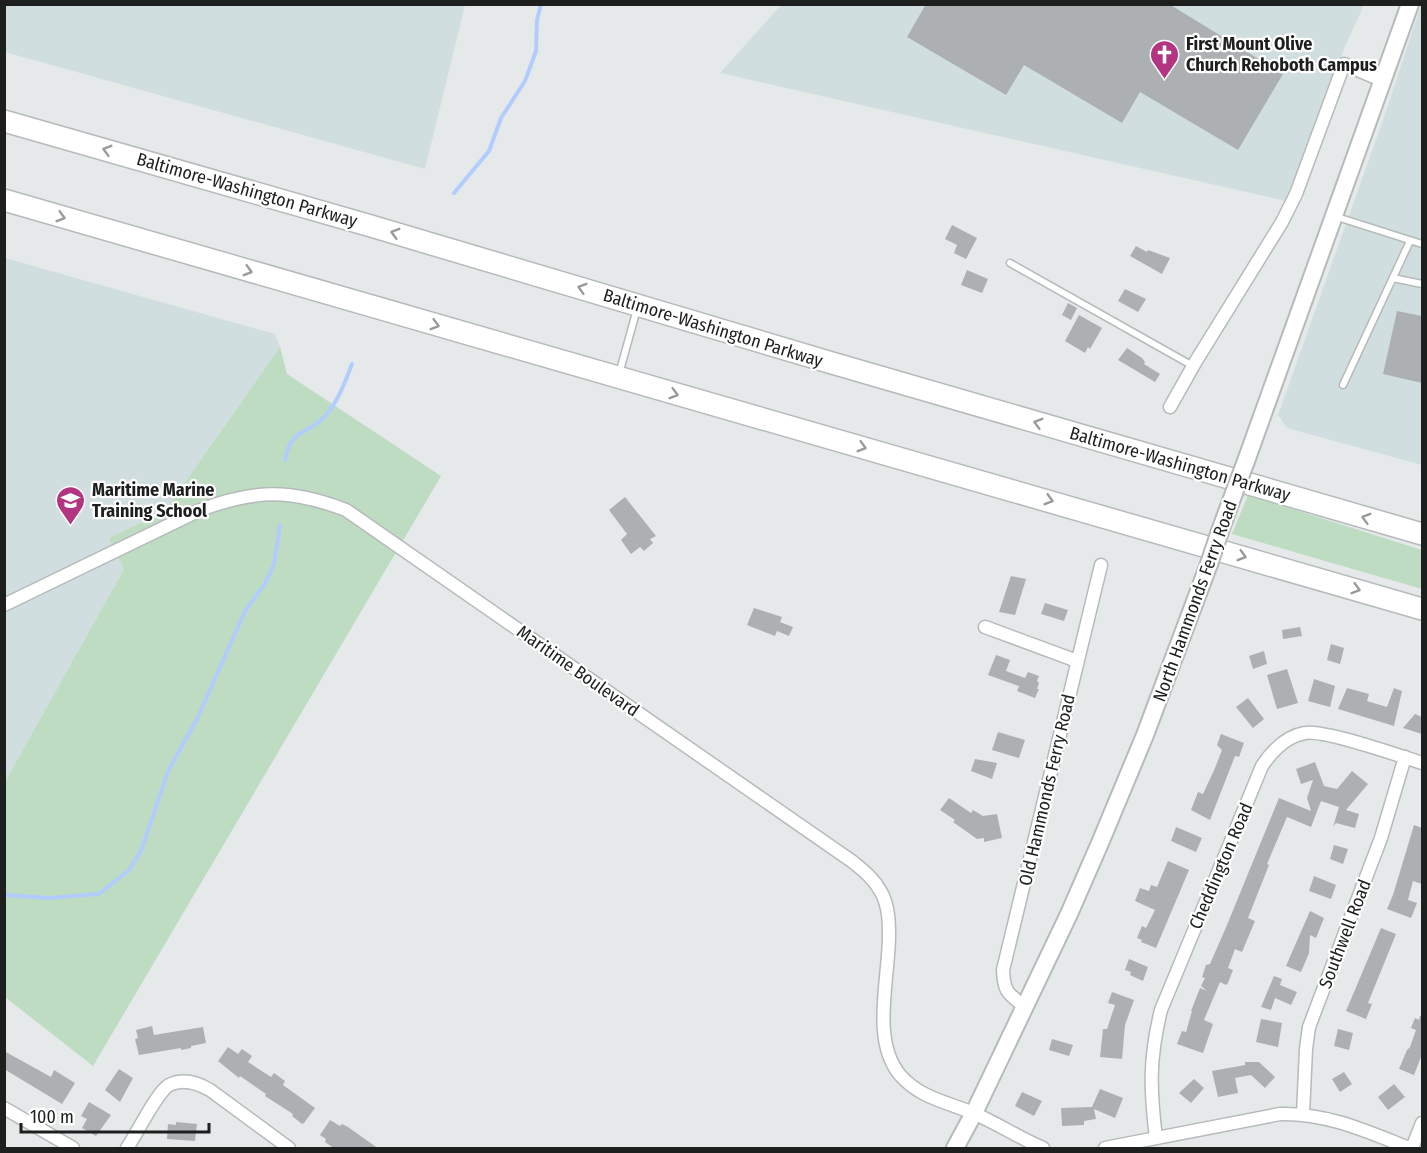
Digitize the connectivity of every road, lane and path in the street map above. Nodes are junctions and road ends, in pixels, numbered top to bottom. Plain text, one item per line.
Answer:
1 (1410, 4) edge
2 (1381, 80) junction
3 (4, 121) edge
4 (4, 200) edge
5 (1334, 215) junction
6 (1410, 241) junction
7 (1422, 244) edge
8 (1010, 263) dead end
9 (1393, 278) junction
10 (1422, 284) edge
11 (638, 305) junction
12 (1193, 366) junction
13 (618, 378) junction
14 (1343, 385) dead end
15 (1170, 407) dead end
16 (1422, 534) edge
17 (1101, 565) dead end
18 (4, 604) edge
19 (1422, 609) edge
20 (985, 627) dead end
21 (1077, 661) junction
22 (1405, 757) junction
23 (1422, 763) edge
24 (1024, 1007) junction
25 (4, 1108) edge
26 (974, 1113) junction
27 (1303, 1113) junction
28 (1422, 1123) edge
29 (1156, 1138) junction
30 (73, 1149) edge
31 (127, 1149) edge
32 (290, 1149) edge
33 (955, 1149) edge
34 (1042, 1149) edge
35 (1105, 1149) edge
36 (1410, 1149) edge

1 - 2 street, North Hammonds Ferry Road
2 - 5 street, North Hammonds Ferry Road
2 - 12 street
11 -> 3 highway, Baltimore-Washington Parkway
4 -> 13 highway
5 - 6 lane
5 - 24 street, North Hammonds Ferry Road, bridge
6 - 7 lane
6 - 9 lane
8 - 12 lane
9 - 10 lane
9 - 14 lane
11 - 13 lane
16 -> 11 highway, Baltimore-Washington Parkway
12 - 15 street
13 -> 19 highway
17 - 21 street, Old Hammonds Ferry Road
18 - 26 street, Maritime Boulevard
20 - 21 street
21 - 24 street, Old Hammonds Ferry Road
22 - 23 street, Cheddington Road
22 - 27 street, Southwell Road
22 - 29 street, Cheddington Road
24 - 26 street, North Hammonds Ferry Road
25 - 30 street
26 - 33 street, North Hammonds Ferry Road
26 - 34 street, Maritime Boulevard
27 - 29 street
27 - 36 street
28 - 36 street
29 - 35 street
31 - 32 street

